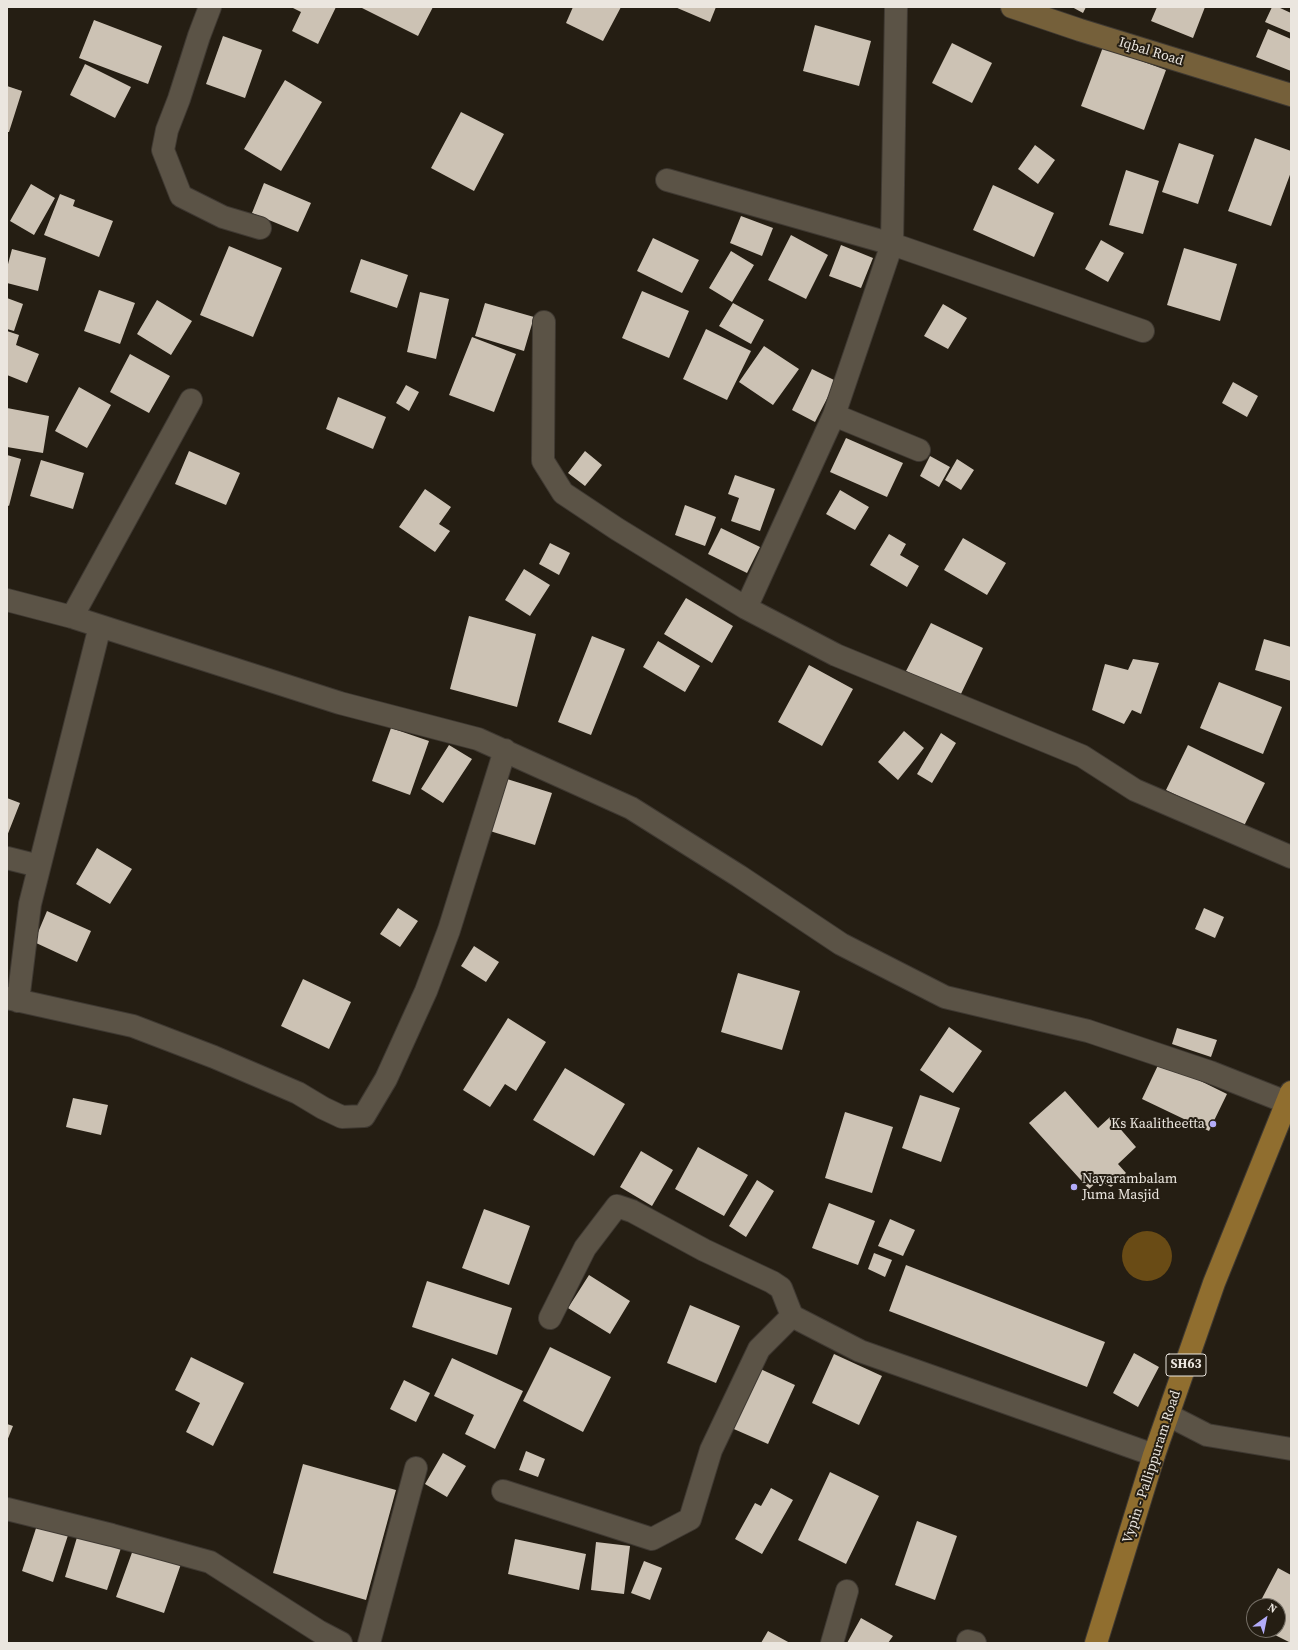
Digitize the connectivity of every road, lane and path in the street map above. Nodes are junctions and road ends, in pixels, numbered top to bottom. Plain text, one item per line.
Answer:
1 (210, 7) edge
2 (896, 7) edge
3 (1012, 7) edge
4 (1291, 95) edge
5 (667, 180) dead end
6 (260, 228) dead end
7 (892, 244) junction
8 (544, 322) dead end
9 (1143, 331) dead end
10 (191, 400) dead end
11 (834, 415) junction
12 (918, 450) dead end
13 (7, 600) edge
14 (746, 608) junction
15 (72, 617) junction
16 (100, 626) junction
17 (505, 750) junction
18 (1291, 857) edge
19 (7, 858) edge
20 (39, 866) junction
21 (13, 999) edge
22 (1290, 1100) edge
23 (792, 1316) junction
24 (550, 1318) dead end
25 (1168, 1415) junction
26 (1291, 1449) edge
27 (1154, 1455) junction
28 (416, 1468) dead end
29 (503, 1491) dead end
30 (7, 1509) edge
31 (847, 1591) dead end
32 (341, 1643) edge
33 (369, 1643) edge
34 (832, 1643) edge
35 (1096, 1643) edge

1 - 6 street
2 - 7 street
3 - 4 main road, Iqbal Road
5 - 7 street
7 - 9 street
7 - 11 street
8 - 14 street
10 - 15 street
11 - 12 street
11 - 14 street
13 - 15 street
14 - 18 street
15 - 16 street
16 - 17 street
16 - 20 street
17 - 21 street
17 - 22 street
19 - 20 street
20 - 21 street
22 - 25 main road, Vypin - Pallippuram Road / SH63
23 - 24 street
23 - 27 street
23 - 29 street
25 - 26 street
25 - 27 main road, Vypin - Pallippuram Road / SH63
27 - 35 main road, Vypin - Pallippuram Road / SH63
28 - 33 street
30 - 32 street
31 - 34 street

